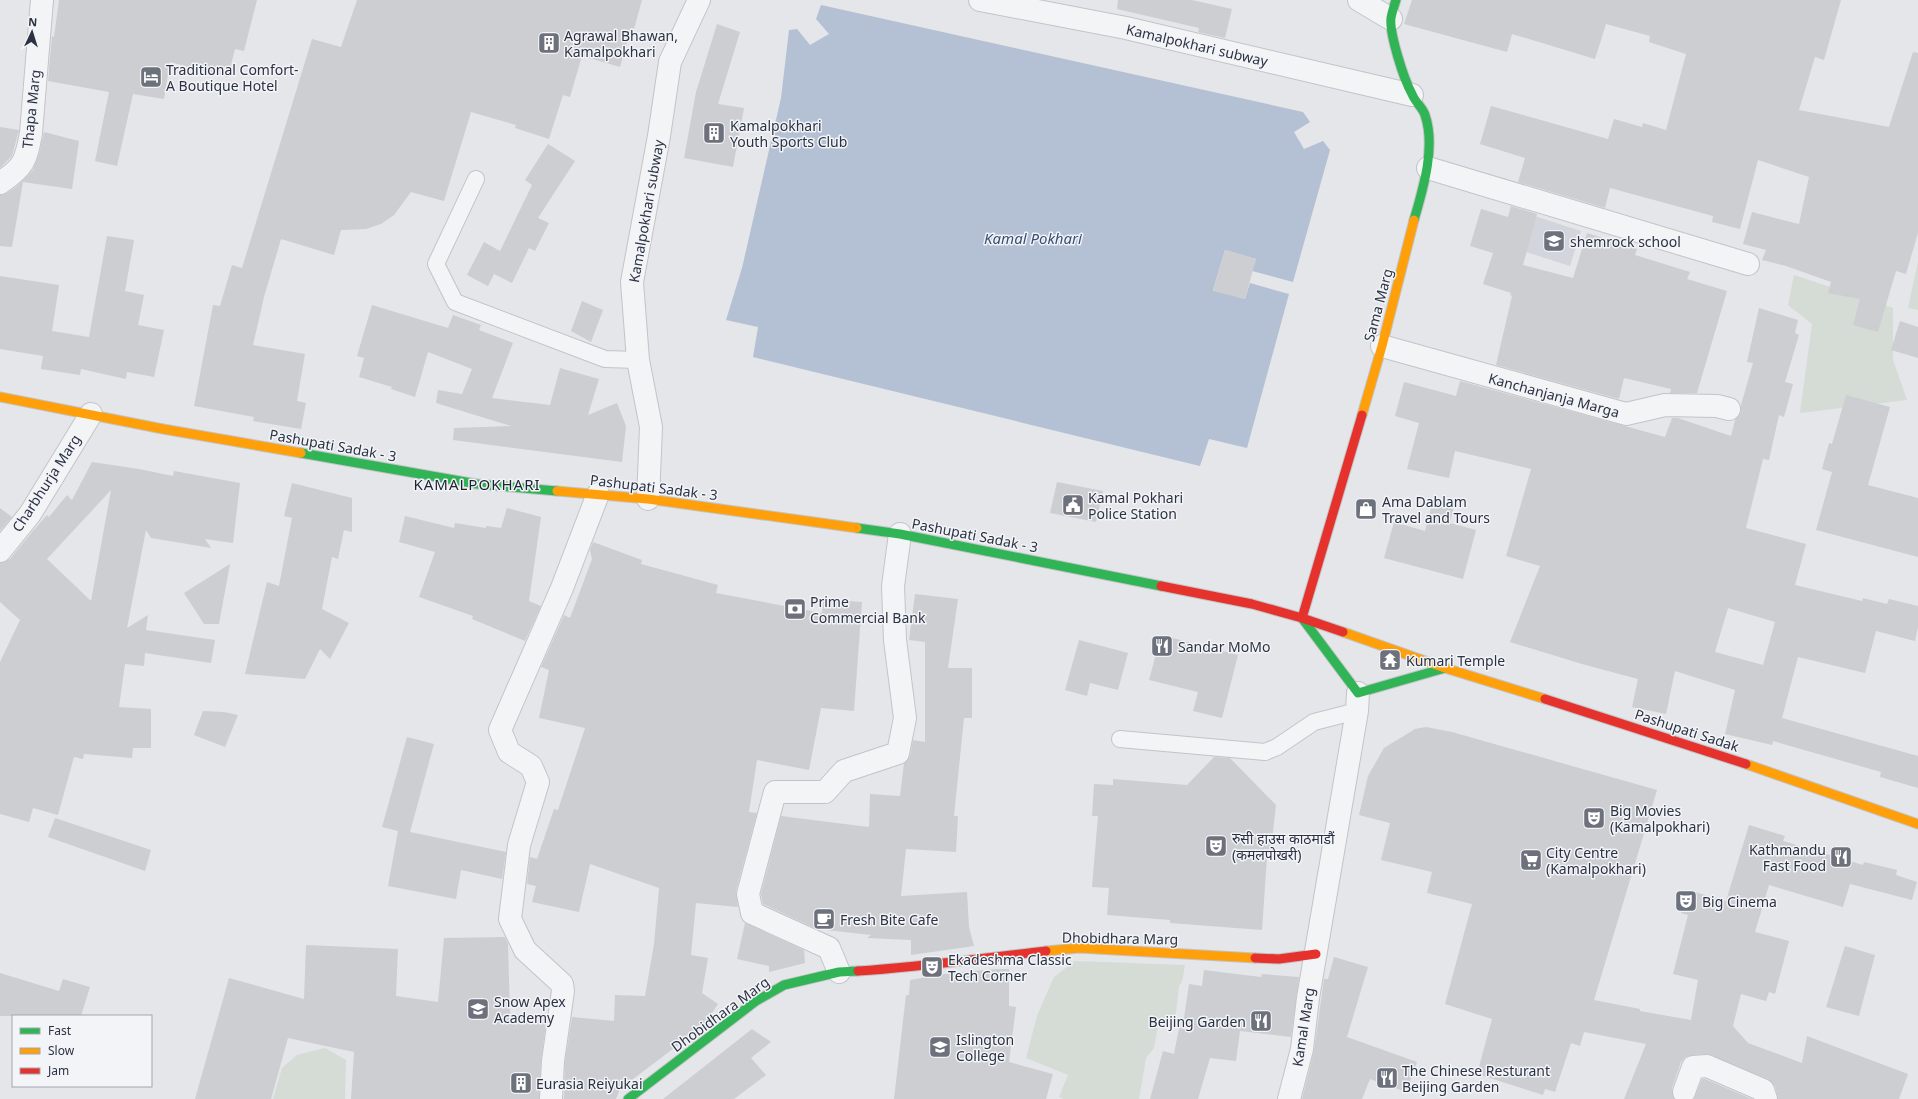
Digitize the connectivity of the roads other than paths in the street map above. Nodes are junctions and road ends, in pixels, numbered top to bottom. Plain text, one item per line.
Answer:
1 (42, 0) edge
2 (698, 0) edge
3 (980, 0) edge
4 (1359, 0) edge
5 (1393, 9) edge
6 (1412, 95) junction
7 (1428, 168) junction
8 (476, 179) dead end
9 (0, 183) edge
10 (1748, 264) dead end
11 (1382, 346) junction
12 (638, 360) junction
13 (0, 397) edge
14 (1729, 409) dead end
15 (90, 414) junction
16 (598, 494) junction
17 (648, 499) junction
18 (900, 534) junction
19 (0, 551) edge
20 (1302, 618) junction
21 (1444, 668) junction
22 (1358, 702) junction
23 (1120, 738) dead end
24 (1918, 824) edge
25 (1316, 954) junction
26 (839, 972) junction
27 (1684, 1092) dead end
28 (551, 1099) edge
29 (628, 1099) edge
30 (1289, 1099) edge
31 (1766, 1099) edge

1 - 9 street, Thapa Marg
2 - 12 street, Kamalpokhari subway
3 - 6 street, Kamalpokhari subway
4 - 5 street
5 - 6 main road, Sama Marg
6 - 7 main road, Sama Marg
7 - 10 street
7 - 11 main road, Sama Marg
8 - 12 lane
11 - 14 street, Kanchanjanja Marga
11 - 20 main road, Sama Marg
12 - 17 street, Kamalpokhari subway
13 - 15 main road, Pashupati Sadak - 3
15 - 16 main road, Pashupati Sadak - 3
15 - 19 street, Charbhurja Marg
16 - 17 main road, Pashupati Sadak - 3
16 - 28 street
17 - 18 main road, Pashupati Sadak - 3
18 - 20 main road, Pashupati Sadak - 3
18 - 26 street
20 - 21 main road, Pashupati Sadak
20 - 22 main road
21 - 22 main road
21 - 24 main road, Pashupati Sadak
22 - 23 lane
22 - 25 street, Kamal Marg
25 - 26 main road, Dhobidhara Marg
25 - 30 street, Kamal Marg
26 - 29 main road, Dhobidhara Marg
27 - 31 street

